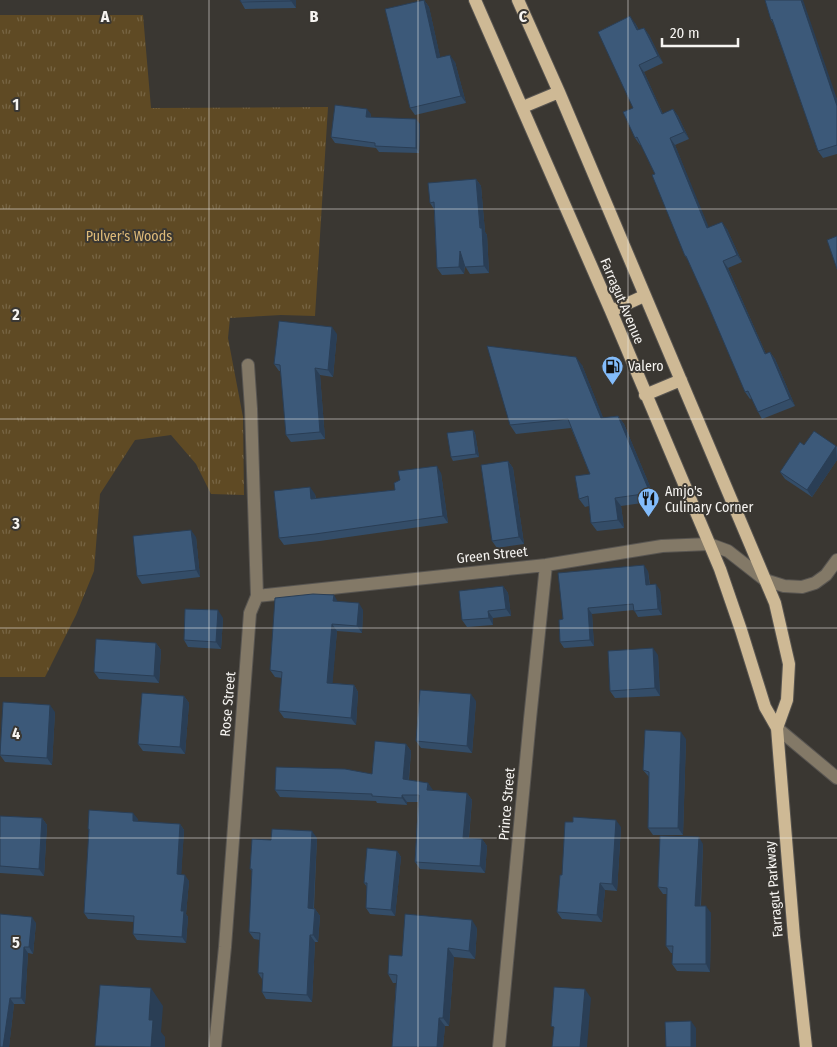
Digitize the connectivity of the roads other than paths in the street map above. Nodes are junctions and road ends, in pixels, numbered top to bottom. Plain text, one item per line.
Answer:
1 (476, 0) edge
2 (518, 0) edge
3 (559, 92) junction
4 (523, 107) junction
5 (644, 296) junction
6 (610, 311) junction
7 (248, 365) dead end
8 (681, 380) junction
9 (645, 395) junction
10 (708, 544) junction
11 (837, 560) edge
12 (546, 565) junction
13 (765, 580) junction
14 (257, 596) junction
15 (777, 728) junction
16 (837, 778) edge
17 (215, 1047) edge
18 (499, 1047) edge
19 (806, 1047) edge

1 - 4 main road, Farragut Avenue
2 - 3 main road, Farragut Avenue
3 - 4 main road
3 - 5 main road, Farragut Avenue
4 - 6 main road, Farragut Avenue
5 - 6 main road
5 - 8 main road, Farragut Avenue
6 - 9 main road, Farragut Avenue
7 - 14 street, Rose Street
8 - 9 main road
8 - 13 main road, Farragut Avenue
9 - 10 main road, Farragut Avenue
10 - 12 street, Green Street
10 - 13 street, Green Street
10 - 15 main road, Farragut Avenue
11 - 13 street
12 - 14 street, Green Street
12 - 18 street, Prince Street
13 - 15 main road, Farragut Avenue
14 - 17 street, Rose Street
15 - 16 street, Farragut Avenue
15 - 19 main road, Farragut Parkway

